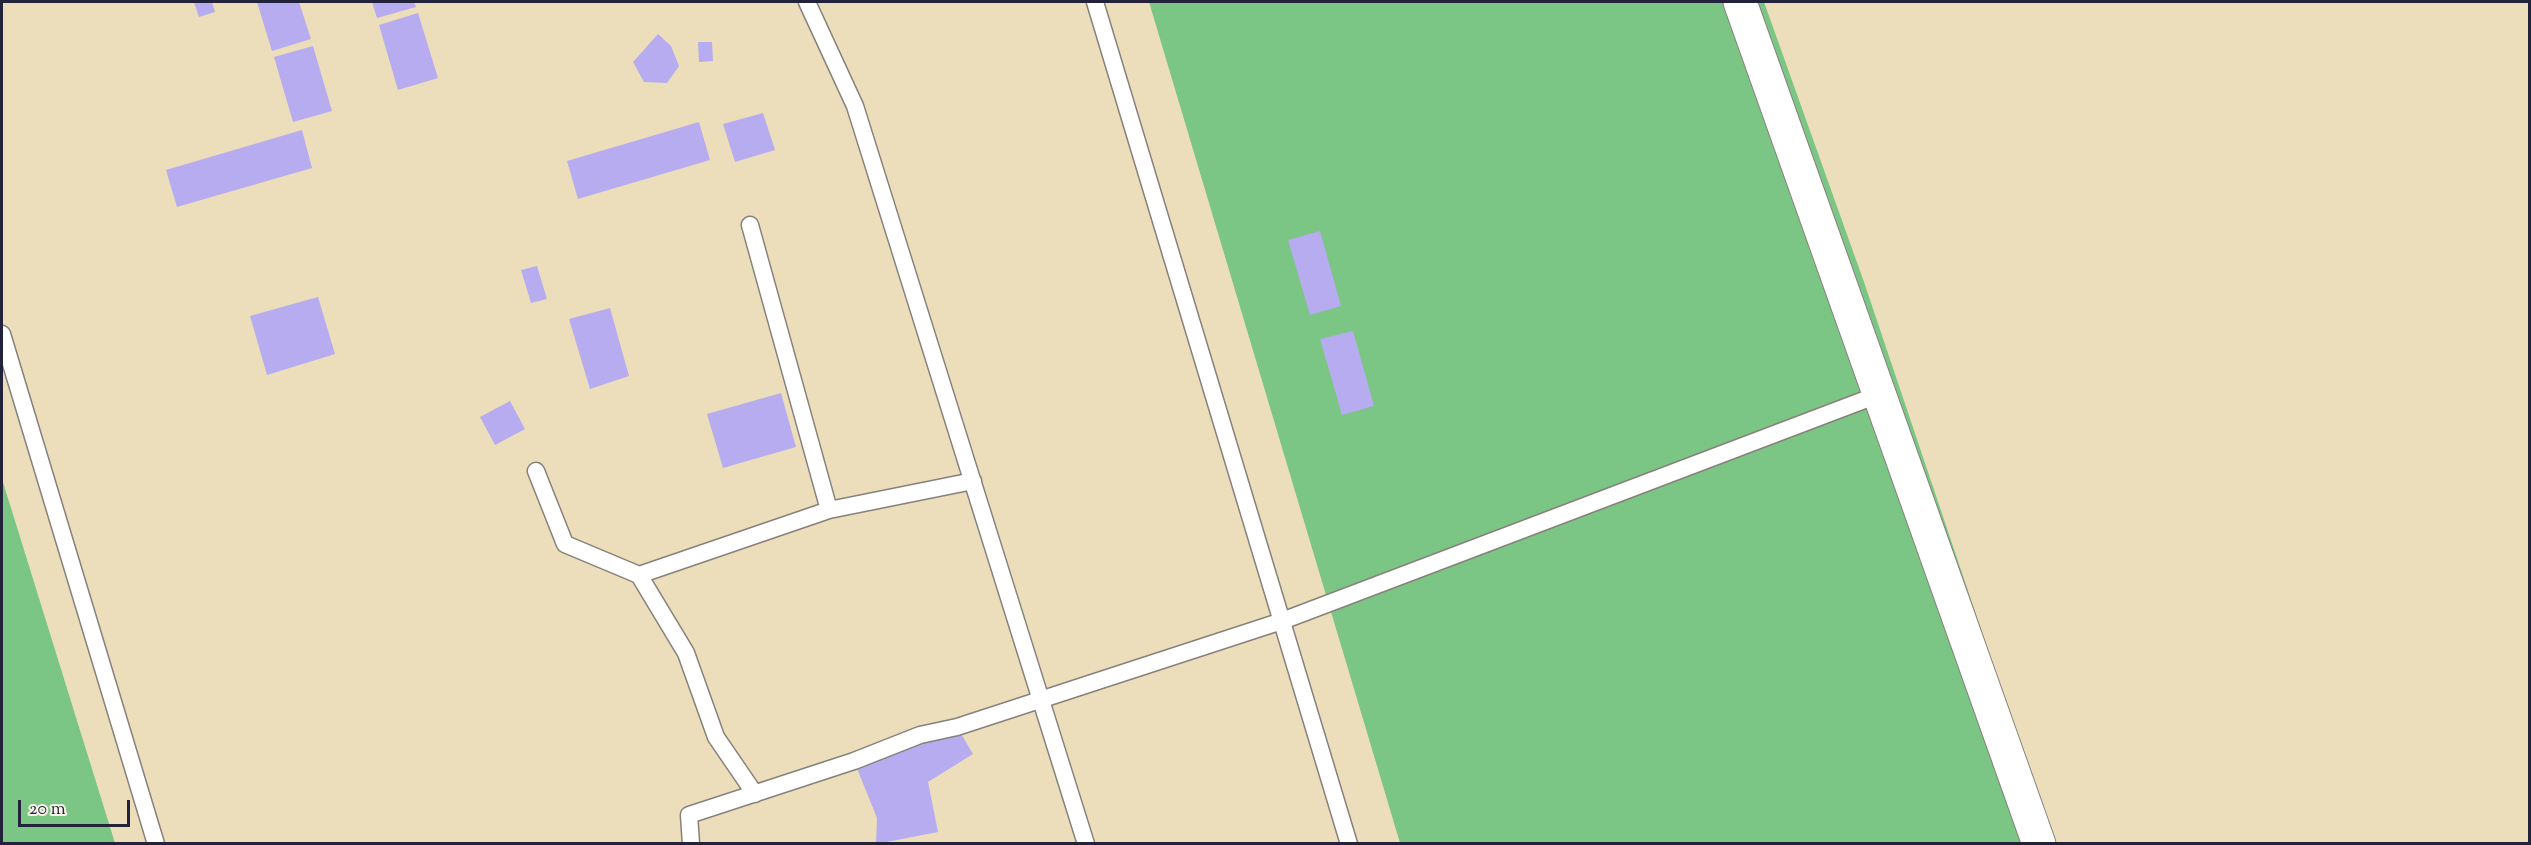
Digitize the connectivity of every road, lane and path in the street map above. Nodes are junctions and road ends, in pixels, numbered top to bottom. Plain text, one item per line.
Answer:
1 (807, 2) edge
2 (1095, 2) edge
3 (1740, 2) edge
4 (750, 225) dead end
5 (2, 334) edge
6 (1880, 394) junction
7 (536, 471) dead end
8 (973, 481) junction
9 (829, 510) junction
10 (639, 575) junction
11 (1282, 621) junction
12 (1041, 699) junction
13 (755, 794) junction
14 (156, 843) edge
15 (691, 843) edge
16 (1086, 843) edge
17 (1349, 843) edge
18 (2039, 843) edge

1 - 8 lane
2 - 11 lane
3 - 6 main road
4 - 9 lane
5 - 14 lane
6 - 11 lane
6 - 18 main road
7 - 10 lane
8 - 9 lane
8 - 12 lane
9 - 10 lane
10 - 13 lane
11 - 12 lane
11 - 17 lane
12 - 13 lane
12 - 16 lane
13 - 15 lane

